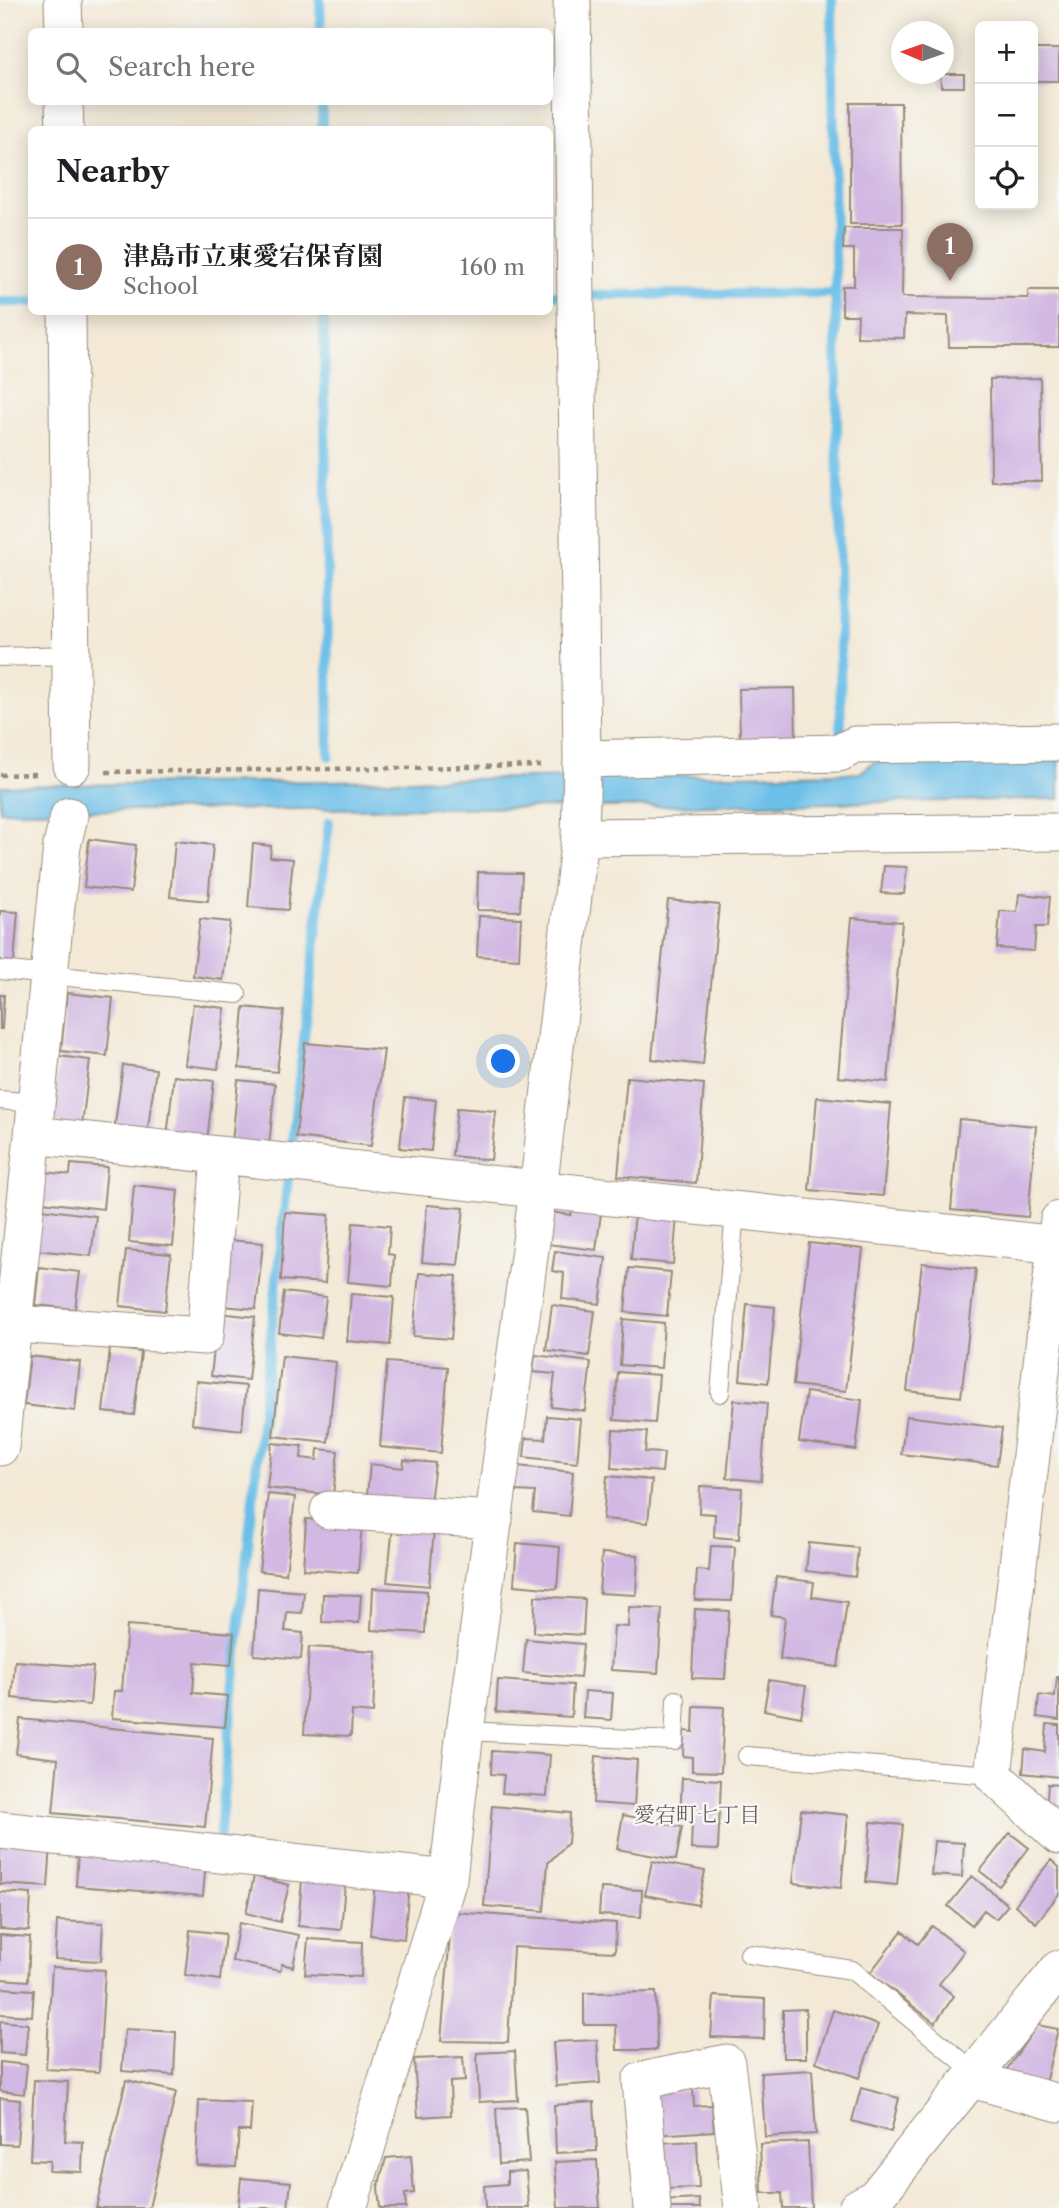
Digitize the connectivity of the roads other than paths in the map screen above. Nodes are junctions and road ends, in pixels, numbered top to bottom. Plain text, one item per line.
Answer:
1 (63, 0) edge
2 (572, 0) edge
3 (64, 28) edge
4 (64, 105) edge
5 (65, 126) edge
6 (67, 315) edge
7 (71, 655) junction
8 (0, 657) edge
9 (1059, 742) edge
10 (582, 763) junction
11 (72, 765) road end
12 (69, 816) dead end
13 (580, 824) junction
14 (1059, 832) edge
15 (0, 970) edge
16 (48, 974) junction
17 (237, 994) dead end
18 (0, 1100) edge
19 (34, 1119) junction
20 (220, 1157) junction
21 (538, 1190) junction
22 (736, 1210) junction
23 (1058, 1236) edge
24 (8, 1338) edge
25 (720, 1393) dead end
26 (0, 1447) edge
27 (329, 1510) dead end
28 (494, 1520) junction
29 (676, 1700) dead end
30 (465, 1731) junction
31 (747, 1756) dead end
32 (993, 1775) junction
33 (0, 1830) edge
34 (1059, 1836) edge
35 (448, 1880) junction
36 (749, 1954) dead end
37 (1059, 1969) edge
38 (973, 2076) junction
39 (1059, 2103) edge
40 (348, 2208) edge
41 (652, 2208) edge
42 (743, 2208) edge
43 (857, 2208) edge

1 - 3 street
2 - 10 street
4 - 5 street
6 - 7 street
7 - 8 lane
7 - 11 street
9 - 10 street
10 - 13 street
12 - 16 street
13 - 14 street
13 - 21 street
15 - 16 lane
16 - 17 lane
16 - 19 street
18 - 19 lane
19 - 20 street
19 - 24 street
20 - 21 street
20 - 24 street
21 - 22 street
21 - 28 street
22 - 23 street
22 - 25 lane
23 - 32 street
24 - 26 street
27 - 28 street
28 - 30 street
29 - 30 lane
30 - 35 street
31 - 32 lane
32 - 34 street
33 - 35 street
35 - 40 street
36 - 38 lane
37 - 38 street
38 - 39 street
38 - 43 street
41 - 42 street

